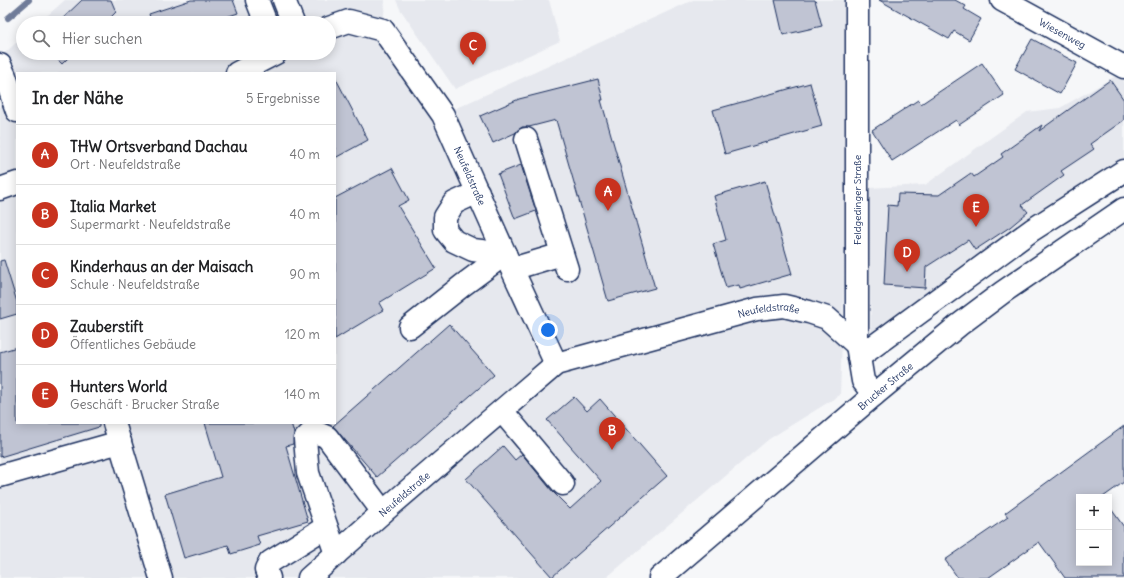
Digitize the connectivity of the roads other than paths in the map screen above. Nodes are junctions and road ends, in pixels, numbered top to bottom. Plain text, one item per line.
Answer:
1 (257, 0) edge
2 (284, 0) edge
3 (857, 0) edge
4 (1002, 0) edge
5 (263, 16) edge
6 (290, 16) edge
7 (336, 26) edge
8 (262, 60) edge
9 (0, 66) edge
10 (1124, 67) edge
11 (239, 72) edge
12 (16, 108) edge
13 (526, 139) dead end
14 (1124, 171) edge
15 (16, 183) edge
16 (0, 189) edge
17 (478, 192) junction
18 (1124, 209) edge
19 (509, 262) junction
20 (410, 327) dead end
21 (858, 351) junction
22 (556, 364) junction
23 (874, 395) junction
24 (502, 411) junction
25 (117, 432) edge
26 (0, 476) edge
27 (563, 484) dead end
28 (383, 512) junction
29 (326, 527) junction
30 (336, 554) junction
31 (161, 578) edge
32 (269, 578) edge
33 (309, 578) edge
34 (660, 578) edge

1 - 5 street
2 - 6 street
3 - 21 street, Feldgedinger Straße
4 - 10 street, Wiesenweg
7 - 17 street, Neufeldstraße
8 - 11 street
9 - 12 street
13 - 19 street
14 - 21 street
15 - 16 street
17 - 19 street, Neufeldstraße
17 - 19 street
18 - 23 street, Brucker Straße
19 - 20 street
19 - 22 street, Neufeldstraße
21 - 22 street, Neufeldstraße
21 - 23 street, Feldgedinger Straße
22 - 24 street, Neufeldstraße
23 - 34 street, Brucker Straße
24 - 27 street
24 - 28 street, Neufeldstraße
25 - 26 street
25 - 31 street
28 - 29 street
28 - 30 street, Neufeldstraße
29 - 30 street
29 - 32 street
30 - 33 street, Neufeldstraße

